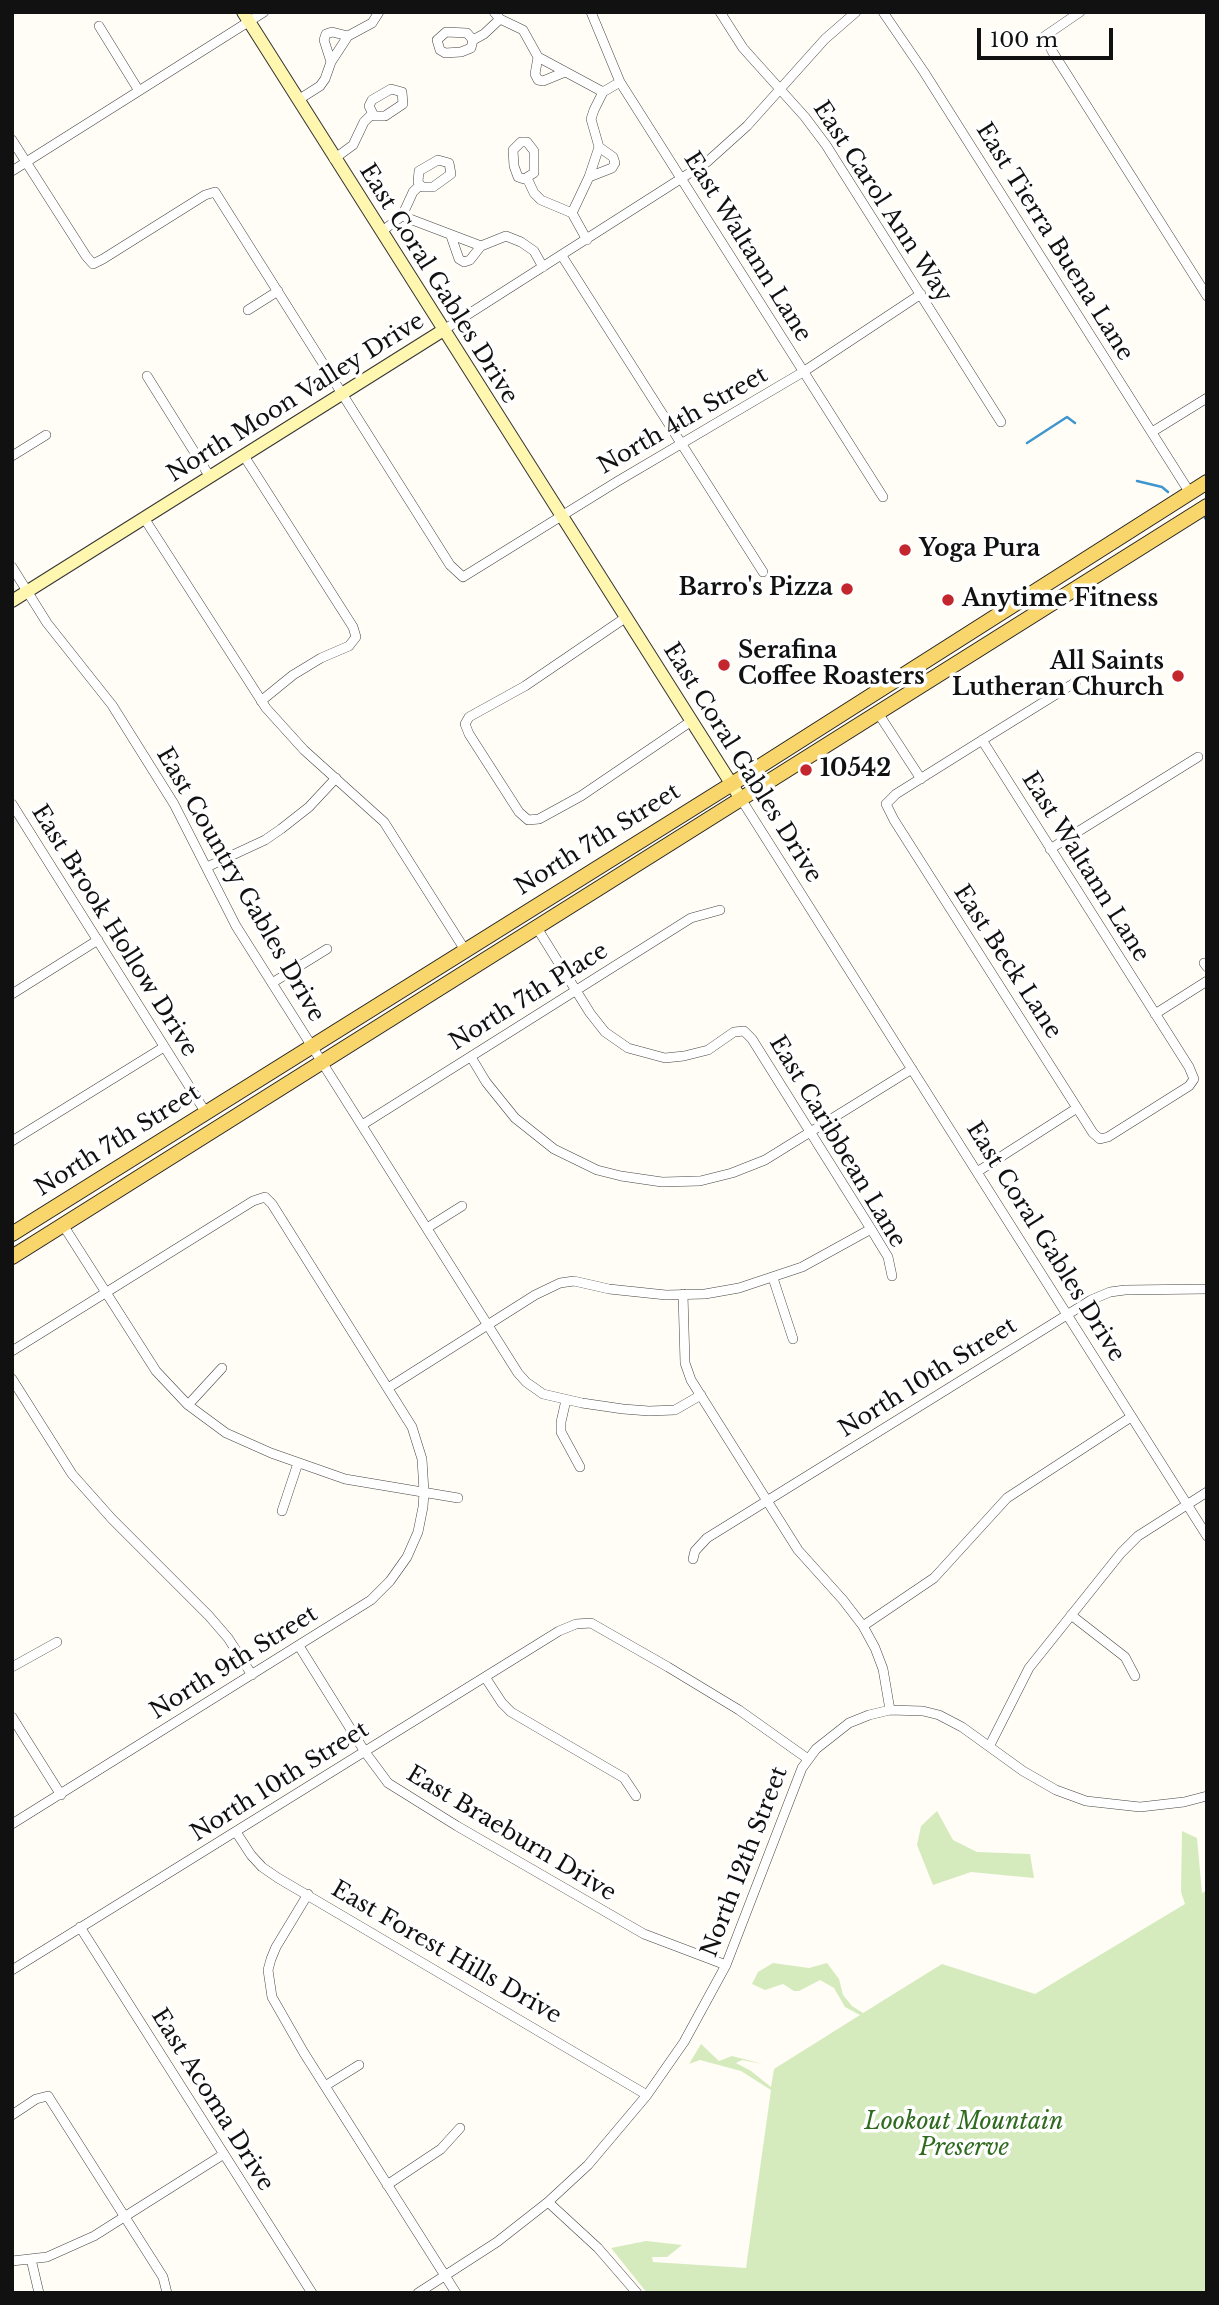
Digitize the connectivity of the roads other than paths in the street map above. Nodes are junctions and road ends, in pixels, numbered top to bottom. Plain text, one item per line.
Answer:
1 (264, 12) edge
2 (379, 12) edge
3 (591, 12) edge
4 (720, 12) edge
5 (856, 12) edge
6 (883, 12) edge
7 (1080, 12) edge
8 (497, 16) edge
9 (246, 17) edge
10 (99, 26) dead end
11 (348, 36) junction
12 (473, 40) dead end
13 (538, 57) junction
14 (331, 62) junction
15 (565, 72) junction
16 (620, 82) junction
17 (780, 88) junction
18 (139, 90) junction
19 (603, 92) junction
20 (298, 100) junction
21 (372, 114) dead end
22 (12, 140) edge
23 (599, 147) junction
24 (334, 159) junction
25 (26, 162) junction
26 (12, 171) edge
27 (589, 177) junction
28 (527, 178) dead end
29 (682, 180) junction
30 (420, 185) dead end
31 (572, 213) junction
32 (402, 216) junction
33 (381, 232) junction
34 (451, 236) junction
35 (587, 240) junction
36 (481, 246) junction
37 (562, 256) junction
38 (543, 268) junction
39 (278, 291) junction
40 (921, 295) junction
41 (1207, 296) edge
42 (248, 310) dead end
43 (443, 331) junction
44 (803, 372) junction
45 (147, 376) dead end
46 (343, 394) junction
47 (1207, 398) edge
48 (1001, 422) dead end
49 (1152, 432) junction
50 (46, 435) dead end
51 (681, 444) junction
52 (12, 456) edge
53 (244, 456) junction
54 (210, 477) junction
55 (1207, 484) edge
56 (1190, 493) junction
57 (883, 497) dead end
58 (1207, 506) edge
59 (1162, 510) junction
60 (560, 516) junction
61 (1190, 517) junction
62 (144, 518) junction
63 (12, 567) edge
64 (762, 572) dead end
65 (28, 592) junction
66 (12, 601) edge
67 (625, 618) junction
68 (1076, 682) dead end
69 (261, 701) junction
70 (878, 713) junction
71 (690, 722) junction
72 (982, 740) junction
73 (1198, 757) dead end
74 (336, 778) junction
75 (921, 779) junction
76 (731, 784) junction
77 (741, 799) junction
78 (12, 804) edge
79 (1051, 849) junction
80 (207, 867) junction
81 (720, 910) dead end
82 (537, 928) junction
83 (98, 940) junction
84 (327, 949) dead end
85 (465, 950) junction
86 (1207, 981) edge
87 (272, 983) junction
88 (576, 991) junction
89 (12, 993) edge
90 (1155, 1014) junction
91 (312, 1046) junction
92 (164, 1047) junction
93 (471, 1056) junction
94 (321, 1062) junction
95 (912, 1069) junction
96 (1077, 1108) junction
97 (206, 1112) junction
98 (362, 1125) junction
99 (810, 1132) junction
100 (1100, 1139) joint
101 (12, 1141) edge
102 (976, 1171) junction
103 (462, 1206) dead end
104 (63, 1225) junction
105 (427, 1228) junction
106 (871, 1229) junction
107 (12, 1234) edge
108 (12, 1257) edge
109 (892, 1276) dead end
110 (773, 1278) junction
111 (1207, 1289) edge
112 (106, 1293) junction
113 (683, 1294) junction
114 (1066, 1315) junction
115 (488, 1325) junction
116 (793, 1339) dead end
117 (12, 1351) edge
118 (222, 1368) dead end
119 (12, 1379) edge
120 (388, 1388) junction
121 (701, 1395) junction
122 (566, 1400) junction
123 (188, 1405) junction
124 (1131, 1417) junction
125 (298, 1463) junction
126 (580, 1467) dead end
127 (424, 1492) junction
128 (1207, 1492) edge
129 (458, 1498) dead end
130 (766, 1500) junction
131 (1187, 1505) junction
132 (282, 1511) dead end
133 (1207, 1536) edge
134 (693, 1559) dead end
135 (1071, 1615) junction
136 (863, 1626) junction
137 (57, 1642) dead end
138 (299, 1646) junction
139 (12, 1667) edge
140 (252, 1675) junction
141 (1135, 1676) dead end
142 (485, 1677) junction
143 (890, 1710) junction
144 (12, 1717) edge
145 (989, 1745) junction
146 (365, 1752) junction
147 (808, 1759) junction
148 (61, 1795) junction
149 (636, 1796) dead end
150 (1207, 1796) edge
151 (12, 1824) edge
152 (236, 1832) junction
153 (308, 1894) junction
154 (80, 1927) junction
155 (726, 1965) junction
156 (12, 1970) edge
157 (359, 2065) dead end
158 (326, 2086) junction
159 (647, 2095) junction
160 (12, 2115) edge
161 (460, 2128) dead end
162 (224, 2154) junction
163 (387, 2185) junction
164 (548, 2202) junction
165 (125, 2217) junction
166 (31, 2259) junction
167 (12, 2261) edge
168 (445, 2276) junction
169 (39, 2293) edge
170 (167, 2293) edge
171 (312, 2293) edge
172 (418, 2293) edge
173 (456, 2293) edge
174 (637, 2293) edge

1 - 9 street
2 - 11 street
3 - 16 street, East Waltann Lane
4 - 17 street, East Carol Ann Way
5 - 17 street, North Moon Valley Drive
6 - 49 street, East Tierra Buena Lane
7 - 41 street
8 - 12 street
8 - 13 street
9 - 18 street
9 - 20 street, East Coral Gables Drive
10 - 18 street
11 - 14 street
11 - 14 street
13 - 15 street
13 - 15 street
14 - 20 street
15 - 19 street
16 - 19 street
16 - 29 street, East Waltann Lane
17 - 29 street, North Moon Valley Drive
17 - 40 street, East Carol Ann Way
18 - 25 street
19 - 23 street
20 - 24 street, East Coral Gables Drive
21 - 24 street
22 - 25 street
23 - 27 street
23 - 27 street
24 - 33 street, East Coral Gables Drive
25 - 26 street
25 - 39 street
27 - 31 street
28 - 31 street
29 - 35 street, North Moon Valley Drive
29 - 44 street, East Waltann Lane
30 - 32 street
31 - 35 street
32 - 33 street
32 - 34 street
33 - 43 street, East Coral Gables Drive
34 - 36 street
34 - 36 street
35 - 37 street, North Moon Valley Drive
36 - 38 street
37 - 38 street, North Moon Valley Drive
37 - 51 street
38 - 43 street, North Moon Valley Drive
39 - 42 street
39 - 46 street
40 - 44 street, North 4th Street
40 - 48 street, East Carol Ann Way
43 - 46 street, North Moon Valley Drive
43 - 60 street, East Coral Gables Drive
44 - 51 street, North 4th Street
44 - 57 street, East Waltann Lane
45 - 54 street
46 - 53 street, North Moon Valley Drive
46 - 60 street, North 4th Street
47 - 49 street
49 - 56 street, East Tierra Buena Lane
50 - 52 street
51 - 60 street, North 4th Street
51 - 64 street
53 - 54 street, North Moon Valley Drive
53 - 69 street
54 - 62 street, North Moon Valley Drive
55 - 56 main road, North 7th Street
55 - 61 main road
56 - 59 main road, North 7th Street
58 - 61 main road, North 7th Street
59 - 61 main road
59 - 76 main road, North 7th Street
60 - 67 street, East Coral Gables Drive
61 - 70 main road, North 7th Street
62 - 65 street, North Moon Valley Drive
62 - 69 street
63 - 65 street, East Country Gables Drive
65 - 66 street, North Moon Valley Drive
65 - 80 street, East Country Gables Drive
67 - 71 street, East Coral Gables Drive
67 - 71 street
68 - 72 street
69 - 74 street
70 - 75 street
70 - 77 main road, North 7th Street
71 - 76 street, East Coral Gables Drive
72 - 75 street
72 - 79 street, East Waltann Lane
73 - 79 street
74 - 80 street
74 - 85 street
75 - 96 street, East Beck Lane
76 - 77 street, East Coral Gables Drive
76 - 85 main road, North 7th Street
77 - 82 main road, North 7th Street
77 - 95 street, East Coral Gables Drive
78 - 83 street, East Brook Hollow Drive
79 - 90 street, East Waltann Lane
80 - 87 street, East Country Gables Drive
81 - 88 street, North 7th Place
82 - 88 street
82 - 94 main road, North 7th Street
83 - 89 street
83 - 92 street, East Brook Hollow Drive
84 - 87 street
85 - 91 main road, North 7th Street
86 - 90 street
87 - 91 street, East Country Gables Drive
88 - 93 street, North 7th Place
88 - 99 street, East Caribbean Lane
90 - 100 street, East Waltann Lane
91 - 94 street, East Country Gables Drive
91 - 97 main road, North 7th Street
92 - 97 street, East Brook Hollow Drive
92 - 101 street
93 - 98 street, North 7th Place
93 - 99 street
94 - 98 street, East Country Gables Drive
94 - 104 main road, North 7th Street
95 - 99 street
95 - 102 street, East Coral Gables Drive
96 - 100 street, East Beck Lane
96 - 102 street
97 - 107 main road, North 7th Street
98 - 105 street, East Country Gables Drive
99 - 106 street, East Caribbean Lane
102 - 114 street, East Coral Gables Drive
103 - 105 street
104 - 108 main road, North 7th Street
104 - 112 street
105 - 115 street, East Country Gables Drive
106 - 109 street, East Caribbean Lane
106 - 110 street
110 - 113 street
110 - 116 street
111 - 114 street, North 10th Street
112 - 117 street
112 - 120 street
112 - 123 street
113 - 115 street
113 - 121 street
114 - 124 street, East Coral Gables Drive
114 - 130 street, North 10th Street
115 - 120 street
115 - 122 street, East Country Gables Drive
118 - 123 street
119 - 140 street
120 - 127 street
121 - 122 street
121 - 130 street
122 - 126 street
123 - 125 street
124 - 131 street, East Coral Gables Drive
124 - 136 street
125 - 127 street
125 - 132 street
127 - 129 street
127 - 138 street, North 9th Street
128 - 131 street
130 - 134 street, North 10th Street
130 - 136 street
131 - 133 street, East Coral Gables Drive
131 - 135 street
135 - 141 street
135 - 145 street
136 - 143 street
137 - 139 street
138 - 140 street, North 9th Street
138 - 146 street, East Braeburn Drive
140 - 148 street, North 9th Street
142 - 146 street, North 10th Street
142 - 147 street, North 10th Street
142 - 149 street
143 - 145 street, North 12th Street
143 - 147 street, North 12th Street
144 - 148 street
145 - 150 street, North 12th Street
146 - 152 street, North 10th Street
146 - 155 street, East Braeburn Drive
147 - 155 street, North 12th Street
148 - 151 street, North 9th Street
152 - 153 street, East Forest Hills Drive
152 - 154 street, North 10th Street
153 - 158 street
153 - 159 street, East Forest Hills Drive
154 - 156 street, North 10th Street
154 - 162 street, East Acoma Drive
155 - 159 street, North 12th Street
157 - 158 street
158 - 163 street
159 - 164 street, North 12th Street
160 - 165 street
161 - 163 street
162 - 165 street
162 - 171 street, East Acoma Drive
163 - 168 street
164 - 168 street, North 12th Street
164 - 174 street
165 - 166 street
165 - 170 street
166 - 167 street
166 - 169 street
168 - 172 street, North 12th Street
168 - 173 street

